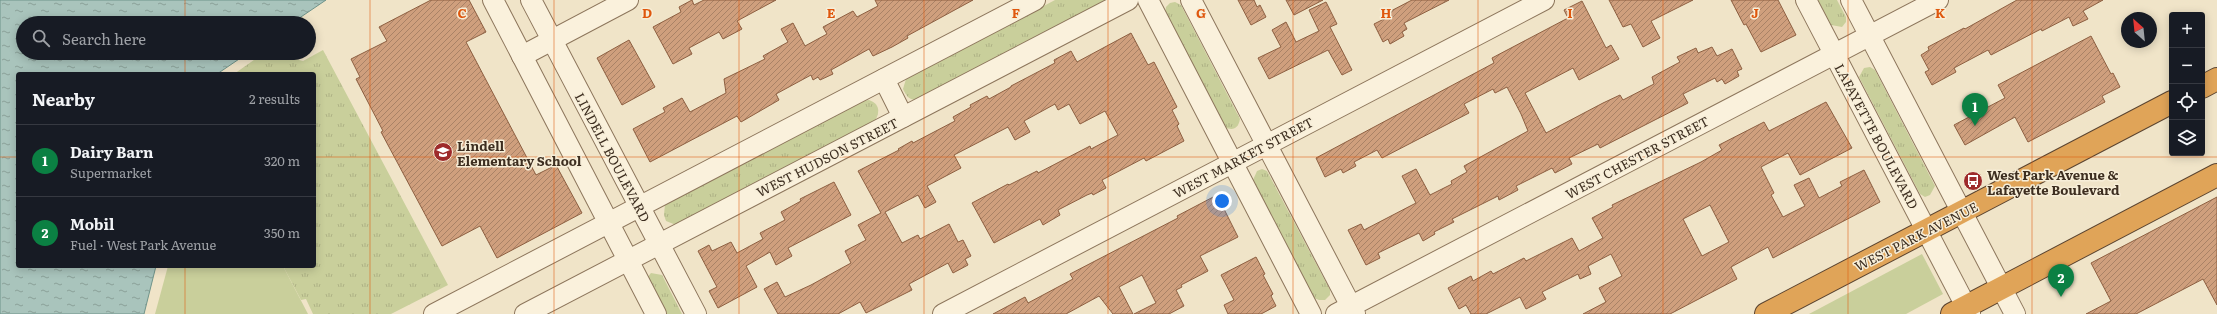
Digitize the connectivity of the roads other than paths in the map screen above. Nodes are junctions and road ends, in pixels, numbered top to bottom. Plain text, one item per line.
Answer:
1 (493, 0) edge
2 (531, 0) edge
3 (628, 0) edge
4 (1035, 0) edge
5 (1128, 0) edge
6 (1148, 0) edge
7 (1191, 0) edge
8 (1544, 0) edge
9 (1806, 0) edge
10 (1851, 0) edge
11 (1938, 0) edge
12 (1870, 36) junction
13 (552, 40) junction
14 (1834, 54) junction
15 (522, 56) junction
16 (884, 79) junction
17 (2217, 79) edge
18 (2205, 85) edge
19 (2169, 104) edge
20 (903, 117) junction
21 (1267, 145) junction
22 (1232, 163) junction
23 (2217, 175) edge
24 (640, 207) junction
25 (1962, 212) junction
26 (608, 223) junction
27 (1926, 230) junction
28 (659, 244) junction
29 (628, 260) junction
30 (2001, 288) junction
31 (1347, 311) edge
32 (1963, 312) edge
33 (434, 314) edge
34 (525, 314) edge
35 (656, 314) edge
36 (696, 314) edge
37 (943, 314) edge
38 (1310, 314) edge
39 (1766, 314) edge
40 (2015, 314) edge

1 - 15 street
2 - 13 street, LINDELL BOULEVARD
3 - 13 street
4 - 16 street
5 - 20 street, WEST HUDSON STREET
6 - 22 street
7 - 21 street
8 - 21 street, WEST MARKET STREET
9 - 14 street, LAFAYETTE BOULEVARD
10 - 12 street
11 - 12 street, WEST CHESTER STREET
12 - 14 street, WEST CHESTER STREET
12 - 25 street
13 - 15 street
13 - 24 street, LINDELL BOULEVARD
14 - 27 street, LAFAYETTE BOULEVARD
14 - 31 street, WEST CHESTER STREET
15 - 26 street
16 - 20 street
16 - 24 street
17 - 18 highway
19 - 25 highway, WEST PARK AVENUE
20 - 28 street, WEST HUDSON STREET
21 - 22 street, WEST MARKET STREET
21 - 31 street
22 - 37 street, WEST MARKET STREET
22 - 38 street
23 - 30 highway
24 - 26 street
24 - 28 street, LINDELL BOULEVARD
25 - 27 highway, WEST PARK AVENUE
25 - 30 street
26 - 29 street
26 - 33 street
27 - 32 street, LAFAYETTE BOULEVARD
27 - 39 highway, WEST PARK AVENUE
28 - 29 street, WEST HUDSON STREET
28 - 36 street, LINDELL BOULEVARD
29 - 34 street, WEST HUDSON STREET
29 - 35 street
30 - 32 highway
30 - 40 street

